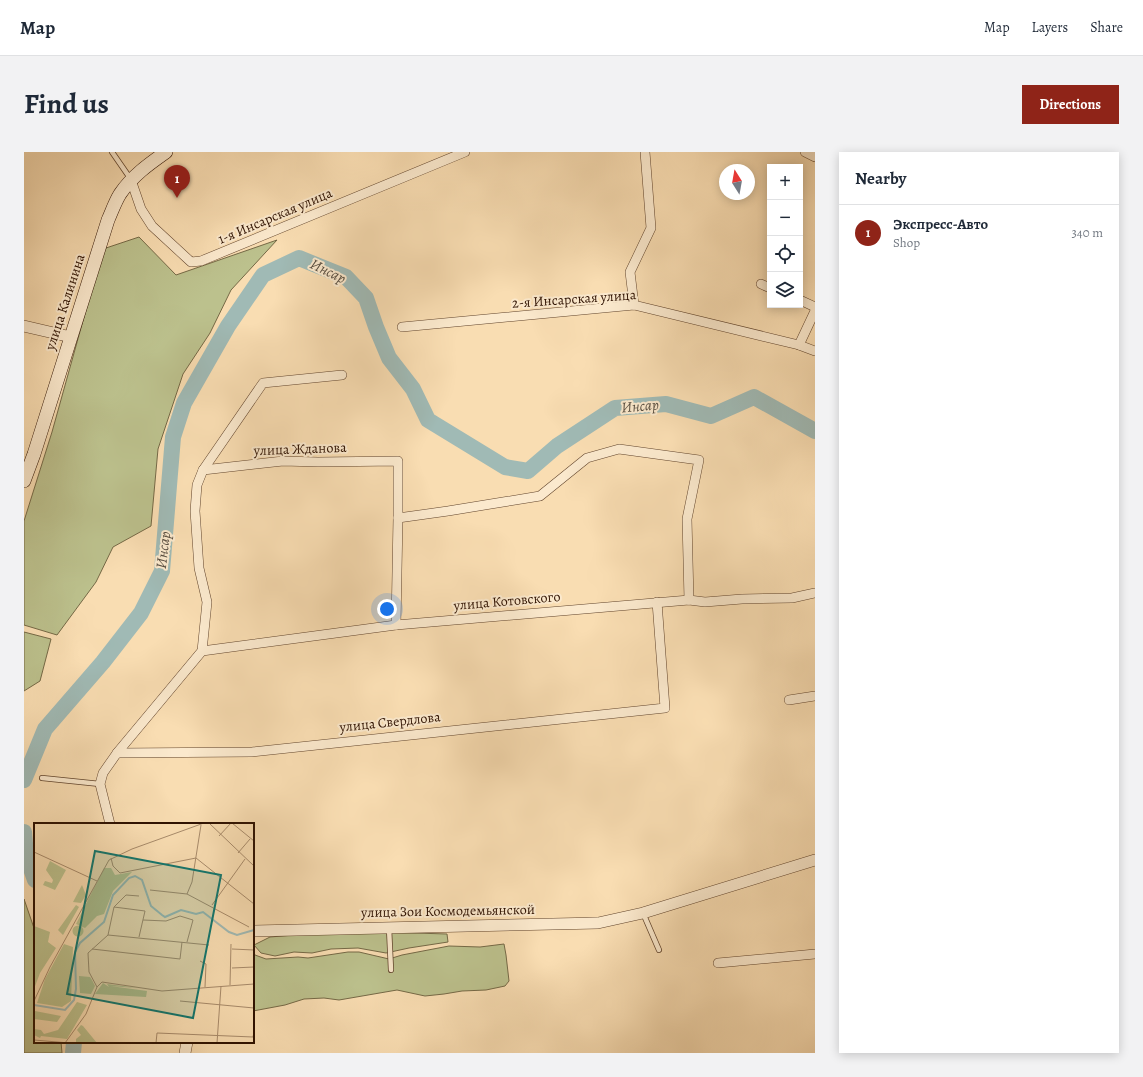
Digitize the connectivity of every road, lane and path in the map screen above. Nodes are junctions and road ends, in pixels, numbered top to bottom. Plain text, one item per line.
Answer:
1 (112, 152) edge
2 (166, 152) edge
3 (465, 152) edge
4 (645, 152) edge
5 (805, 152) edge
6 (815, 156) edge
7 (131, 180) junction
8 (761, 284) dead end
9 (767, 287) edge
10 (803, 301) edge
11 (634, 305) junction
12 (815, 307) edge
13 (815, 311) edge
14 (24, 326) edge
15 (402, 327) dead end
16 (71, 337) junction
17 (799, 346) junction
18 (815, 351) edge
19 (342, 375) dead end
20 (203, 470) junction
21 (24, 481) edge
22 (398, 518) junction
23 (815, 593) edge
24 (689, 600) junction
25 (657, 602) junction
26 (396, 625) junction
27 (202, 651) junction
28 (815, 696) edge
29 (789, 700) dead end
30 (117, 753) junction
31 (42, 778) dead end
32 (100, 784) junction
33 (110, 823) edge
34 (815, 860) edge
35 (643, 913) junction
36 (389, 928) junction
37 (254, 931) edge
38 (659, 950) dead end
39 (815, 954) edge
40 (718, 963) dead end
41 (391, 970) dead end
42 (187, 1043) edge
43 (185, 1053) edge

1 - 7 lane
2 - 7 main road, улица Калинина
3 - 7 street, 1-я Инсарская улица
4 - 11 street
5 - 6 street
7 - 16 main road, улица Калинина
8 - 9 street
10 - 12 street
11 - 15 street, 2-я Инсарская улица
11 - 17 street, 2-я Инсарская улица
13 - 17 street
14 - 16 street
16 - 21 main road, улица Калинина
17 - 18 street, 2-я Инсарская улица
19 - 20 street
20 - 22 street, улица Жданова
20 - 27 street
22 - 24 street
22 - 26 street
23 - 24 street, улица Котовского
24 - 25 street, улица Котовского
25 - 26 street, улица Котовского
25 - 30 street, улица Свердлова
26 - 27 street, улица Котовского
27 - 30 street
28 - 29 street
30 - 32 street
31 - 32 lane
32 - 33 street
34 - 35 street, улица Зои Космодемьянской
35 - 36 street, улица Зои Космодемьянской
35 - 38 lane
36 - 37 street, улица Зои Космодемьянской
36 - 41 lane
39 - 40 street
42 - 43 street

